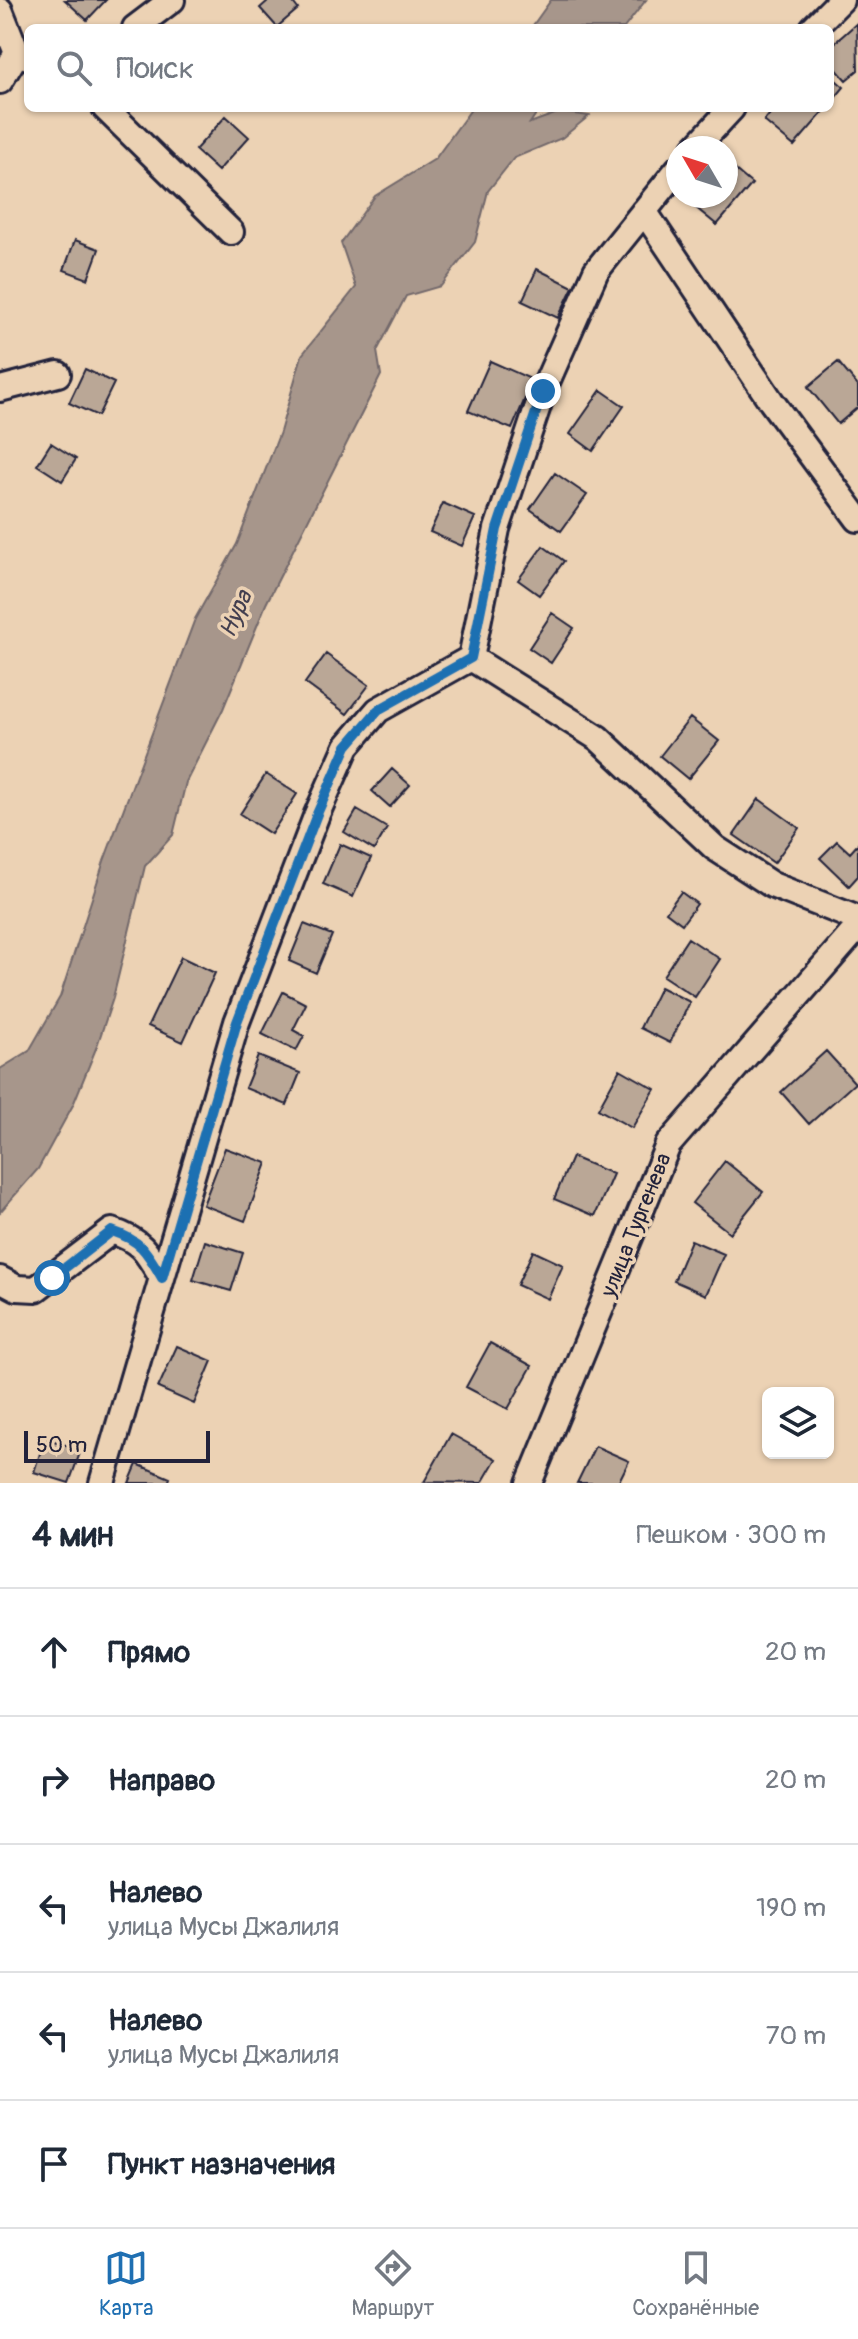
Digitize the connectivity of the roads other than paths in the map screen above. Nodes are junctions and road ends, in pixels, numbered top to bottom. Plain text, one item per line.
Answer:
1 (172, 0) edge
2 (841, 0) edge
3 (0, 10) edge
4 (140, 24) edge
5 (817, 24) edge
6 (23, 55) edge
7 (0, 81) edge
8 (109, 112) edge
9 (728, 112) edge
10 (706, 136) edge
11 (666, 184) edge
12 (644, 211) junction
13 (231, 232) dead end
14 (58, 374) dead end
15 (0, 389) edge
16 (858, 519) edge
17 (471, 658) junction
18 (858, 919) edge
19 (858, 927) edge
20 (162, 1278) junction
21 (0, 1279) edge
22 (102, 1483) edge
23 (529, 1483) edge

1 - 4 street
2 - 5 street
3 - 6 street
6 - 7 street
8 - 13 street
9 - 10 street
11 - 12 street
12 - 16 street
12 - 17 street
14 - 15 street
17 - 18 street
17 - 20 street
19 - 23 street, улица Тургенева
20 - 21 street
20 - 22 street

